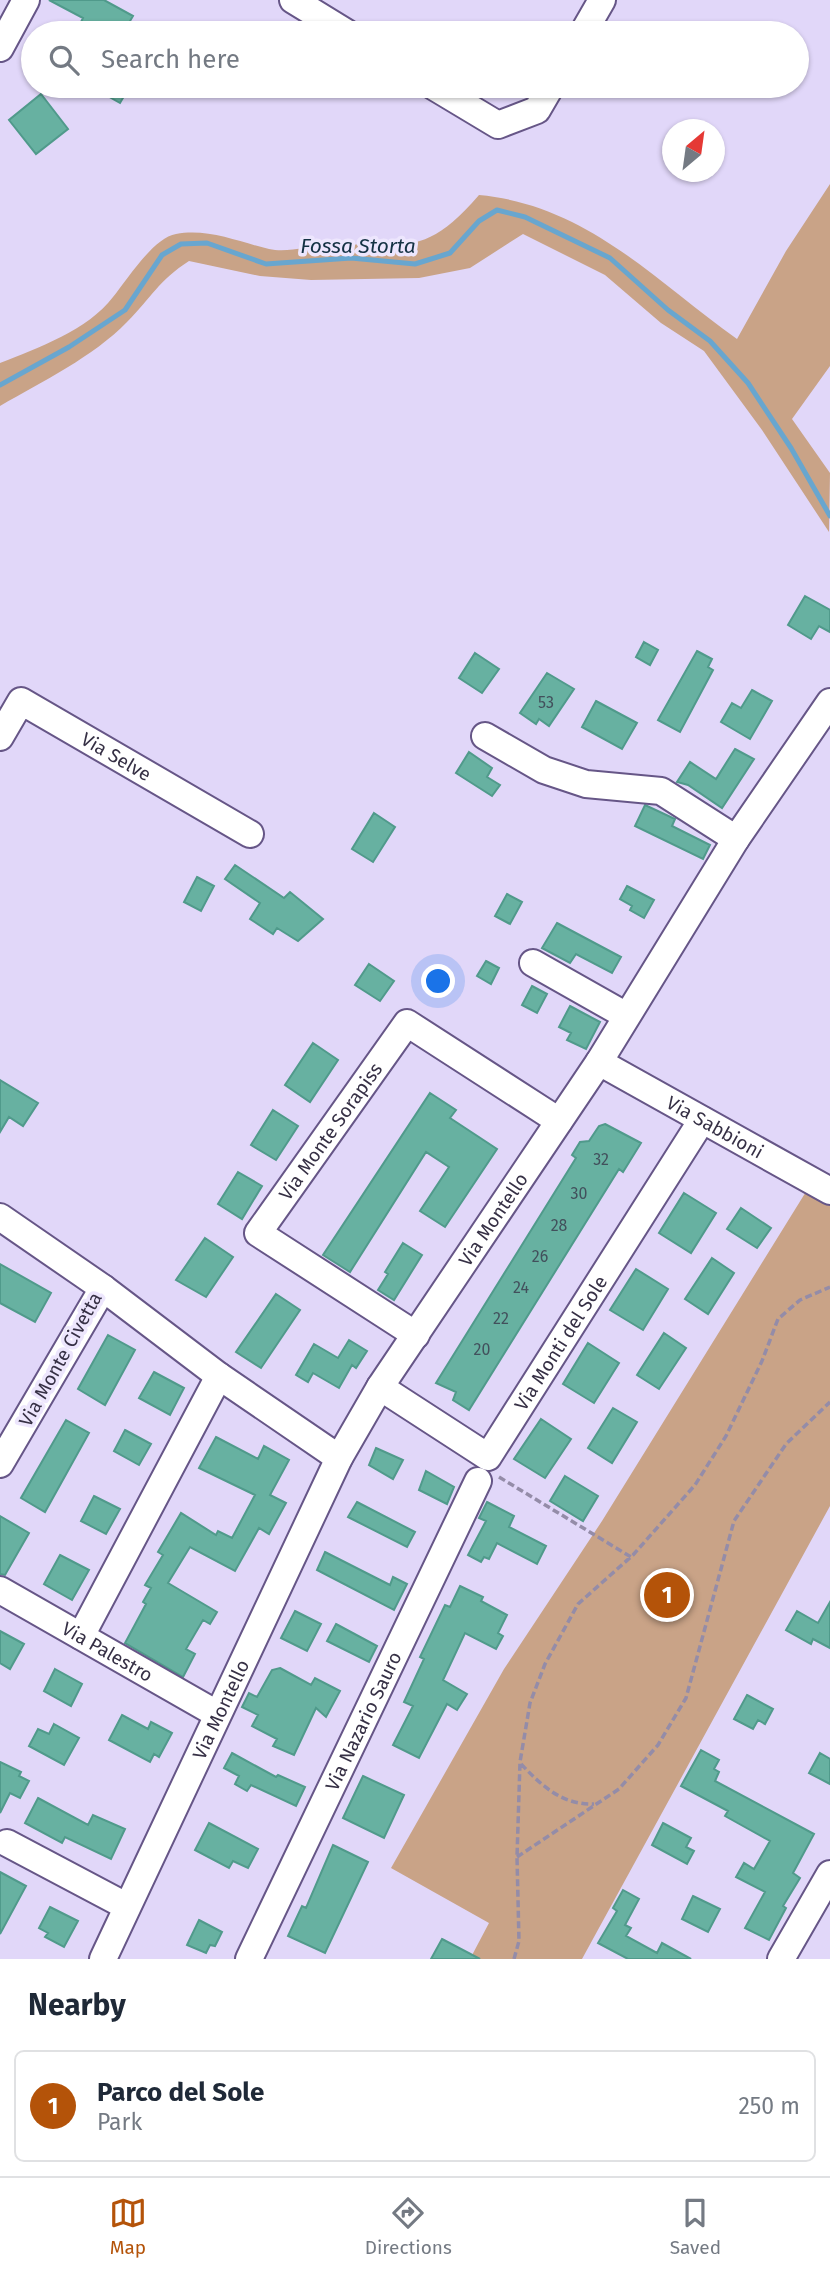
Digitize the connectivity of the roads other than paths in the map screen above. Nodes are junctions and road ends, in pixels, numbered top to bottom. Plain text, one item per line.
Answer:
1 (26, 0) edge
2 (293, 0) edge
3 (602, 0) edge
4 (327, 21) edge
5 (590, 21) edge
6 (0, 48) edge
7 (453, 98) edge
8 (544, 98) edge
9 (830, 702) edge
10 (485, 736) dead end
11 (0, 737) edge
12 (250, 834) dead end
13 (736, 839) junction
14 (533, 963) dead end
15 (625, 1015) junction
16 (599, 1062) junction
17 (702, 1120) junction
18 (559, 1121) junction
19 (830, 1192) edge
20 (0, 1217) edge
21 (103, 1288) junction
22 (416, 1335) junction
23 (219, 1376) junction
24 (380, 1387) junction
25 (339, 1458) junction
26 (0, 1464) edge
27 (486, 1478) road end
28 (0, 1590) edge
29 (81, 1636) junction
30 (217, 1714) junction
31 (7, 1843) dead end
32 (830, 1874) edge
33 (126, 1906) junction
34 (103, 1959) edge
35 (249, 1959) edge
36 (781, 1959) edge

1 - 6 street
2 - 4 street
3 - 5 street
7 - 8 street
9 - 13 street, Via Montello
10 - 13 street
11 - 12 street, Via Selve
13 - 15 street, Via Montello
14 - 15 street
15 - 16 street, Via Montello
16 - 17 street, Via Sabbioni
16 - 18 street, Via Montello
17 - 19 street, Via Sabbioni
17 - 24 street, Via Monti del Sole
18 - 22 street, Via Montello
18 - 22 street, Via Monte Sorapiss
20 - 21 street, Via Monte Civetta
21 - 23 street
21 - 26 street, Via Monte Civetta
22 - 24 street, Via Montello
23 - 25 street
23 - 29 street
24 - 25 street, Via Montello
25 - 30 street, Via Montello
27 - 35 street, Via Nazario Sauro
28 - 29 street, Via Palestro
29 - 30 street, Via Palestro
30 - 33 street, Via Montello
31 - 33 street
32 - 36 street
33 - 34 street, Via Montello

